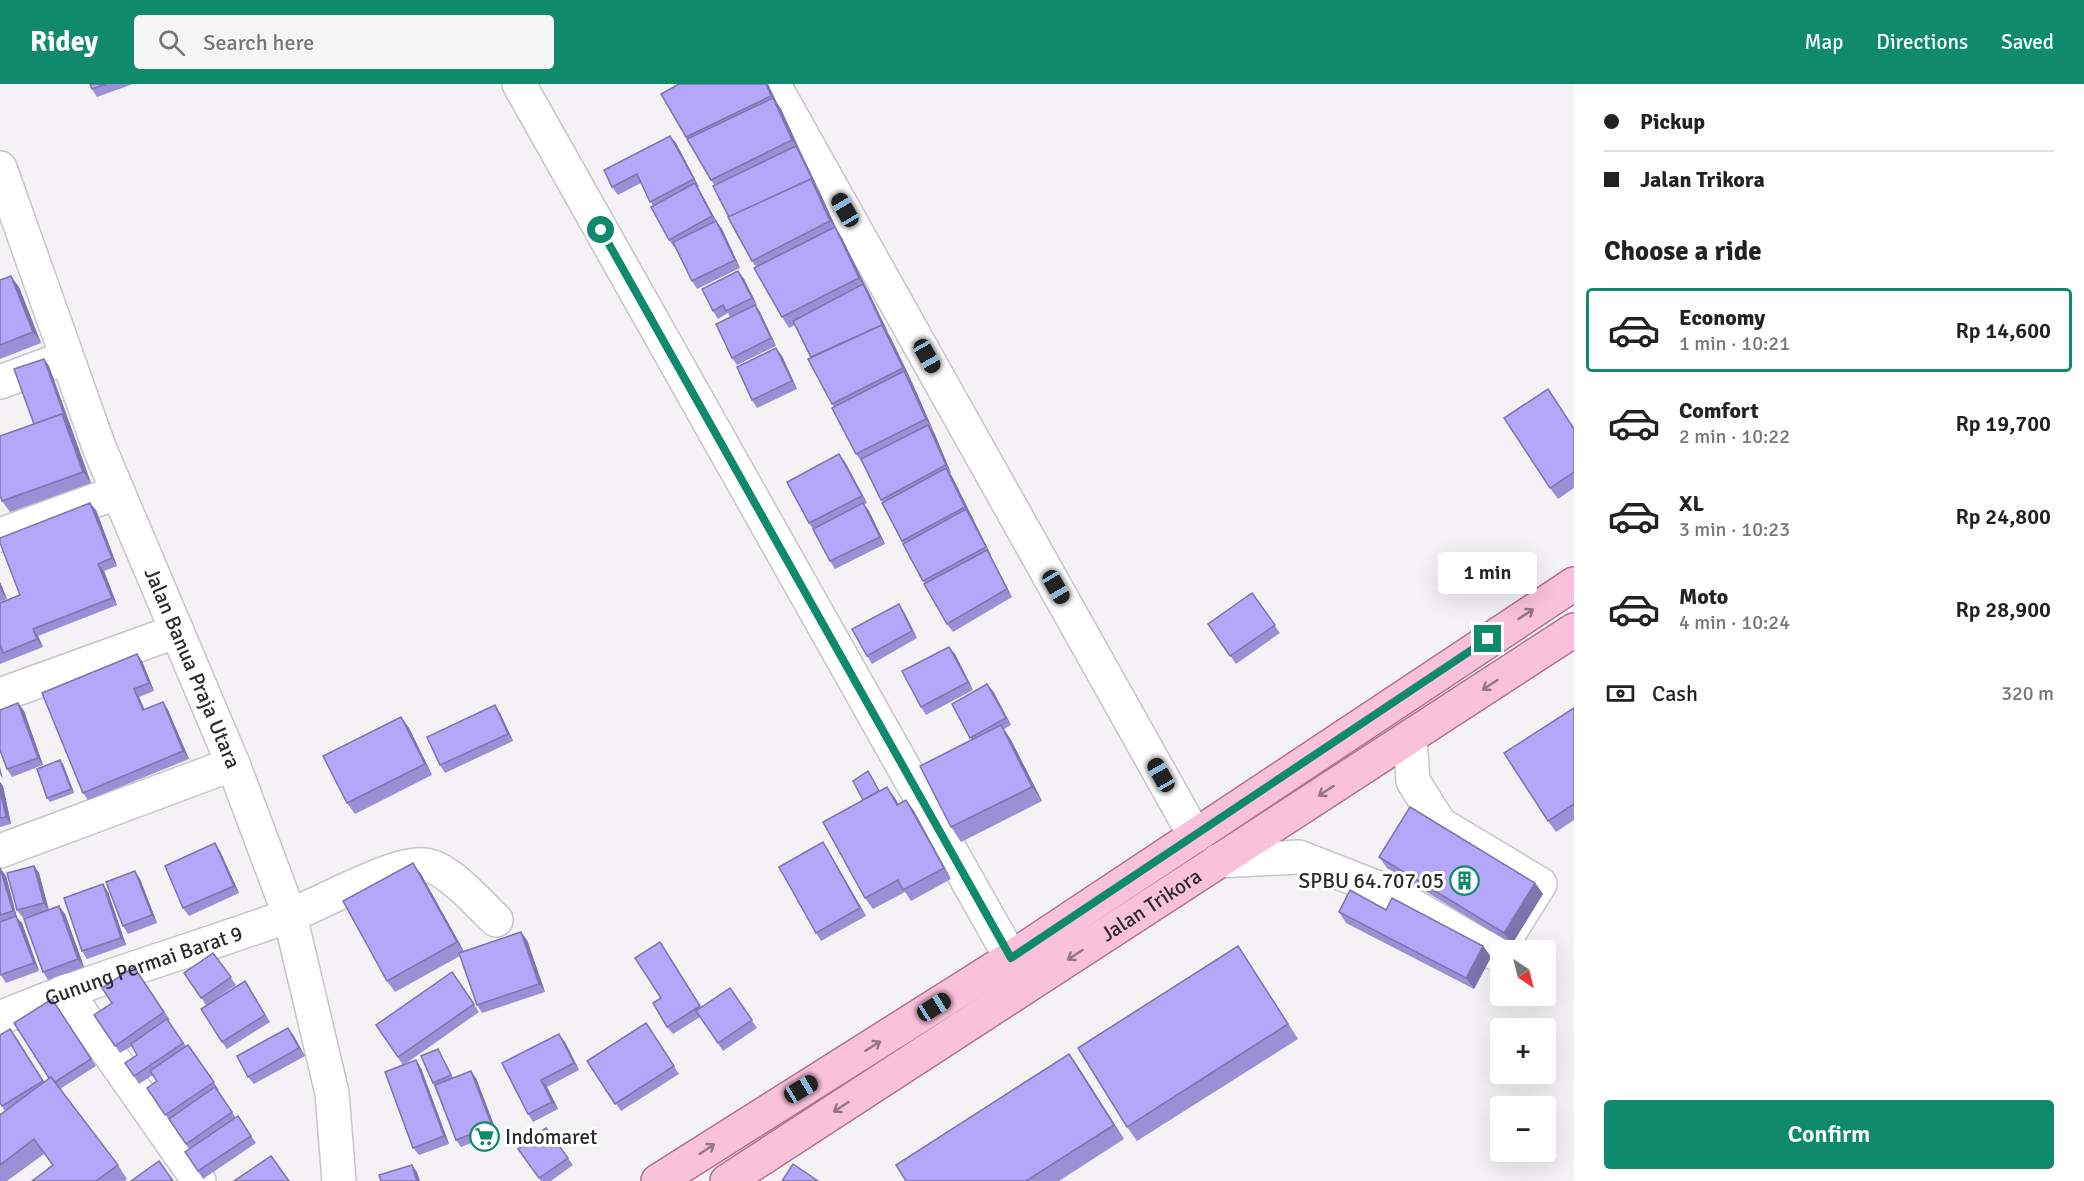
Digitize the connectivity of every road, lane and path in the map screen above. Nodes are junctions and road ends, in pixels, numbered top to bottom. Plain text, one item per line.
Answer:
1 (519, 84) edge
2 (774, 84) edge
3 (0, 168) edge
4 (9, 220) edge
5 (68, 358) junction
6 (0, 382) edge
7 (118, 492) junction
8 (0, 534) edge
9 (1574, 584) edge
10 (1574, 630) edge
11 (177, 631) junction
12 (0, 695) edge
13 (1410, 736) junction
14 (233, 764) junction
15 (1195, 836) junction
16 (1424, 847) junction
17 (0, 851) edge
18 (1218, 861) junction
19 (1472, 872) junction
20 (1391, 893) junction
21 (290, 915) junction
22 (496, 920) dead end
23 (1440, 921) junction
24 (1011, 958) junction
25 (65, 990) junction
26 (0, 1018) edge
27 (199, 1181) edge
28 (339, 1181) edge
29 (658, 1181) edge
30 (727, 1181) edge

1 - 24 street
2 - 15 street
3 - 4 street, Jalan Banua Praja Utara
4 - 5 street, Jalan Banua Praja Utara
5 - 6 street
5 - 7 street, Jalan Banua Praja Utara
7 - 8 street
7 - 11 street, Jalan Banua Praja Utara
15 -> 9 main road, Jalan Trikora
10 -> 13 main road, Jalan Trikora
11 - 12 street
11 - 14 street, Jalan Banua Praja Utara
13 - 16 street
13 -> 18 main road, Jalan Trikora
14 - 17 street
14 - 21 street, Jalan Banua Praja Utara
15 - 24 main road, Jalan Trikora
16 - 19 street
16 - 20 street
18 - 20 street
18 -> 30 main road, Jalan Trikora
19 - 23 street
19 - 23 street
20 - 23 street
21 - 22 street, Gunung Permai Barat 9
21 - 25 street, Gunung Permai Barat 9
21 - 28 street, Jalan Banua Praja Utara
29 -> 24 main road, Jalan Trikora
25 - 26 street, Gunung Permai Barat 9
25 - 27 street

